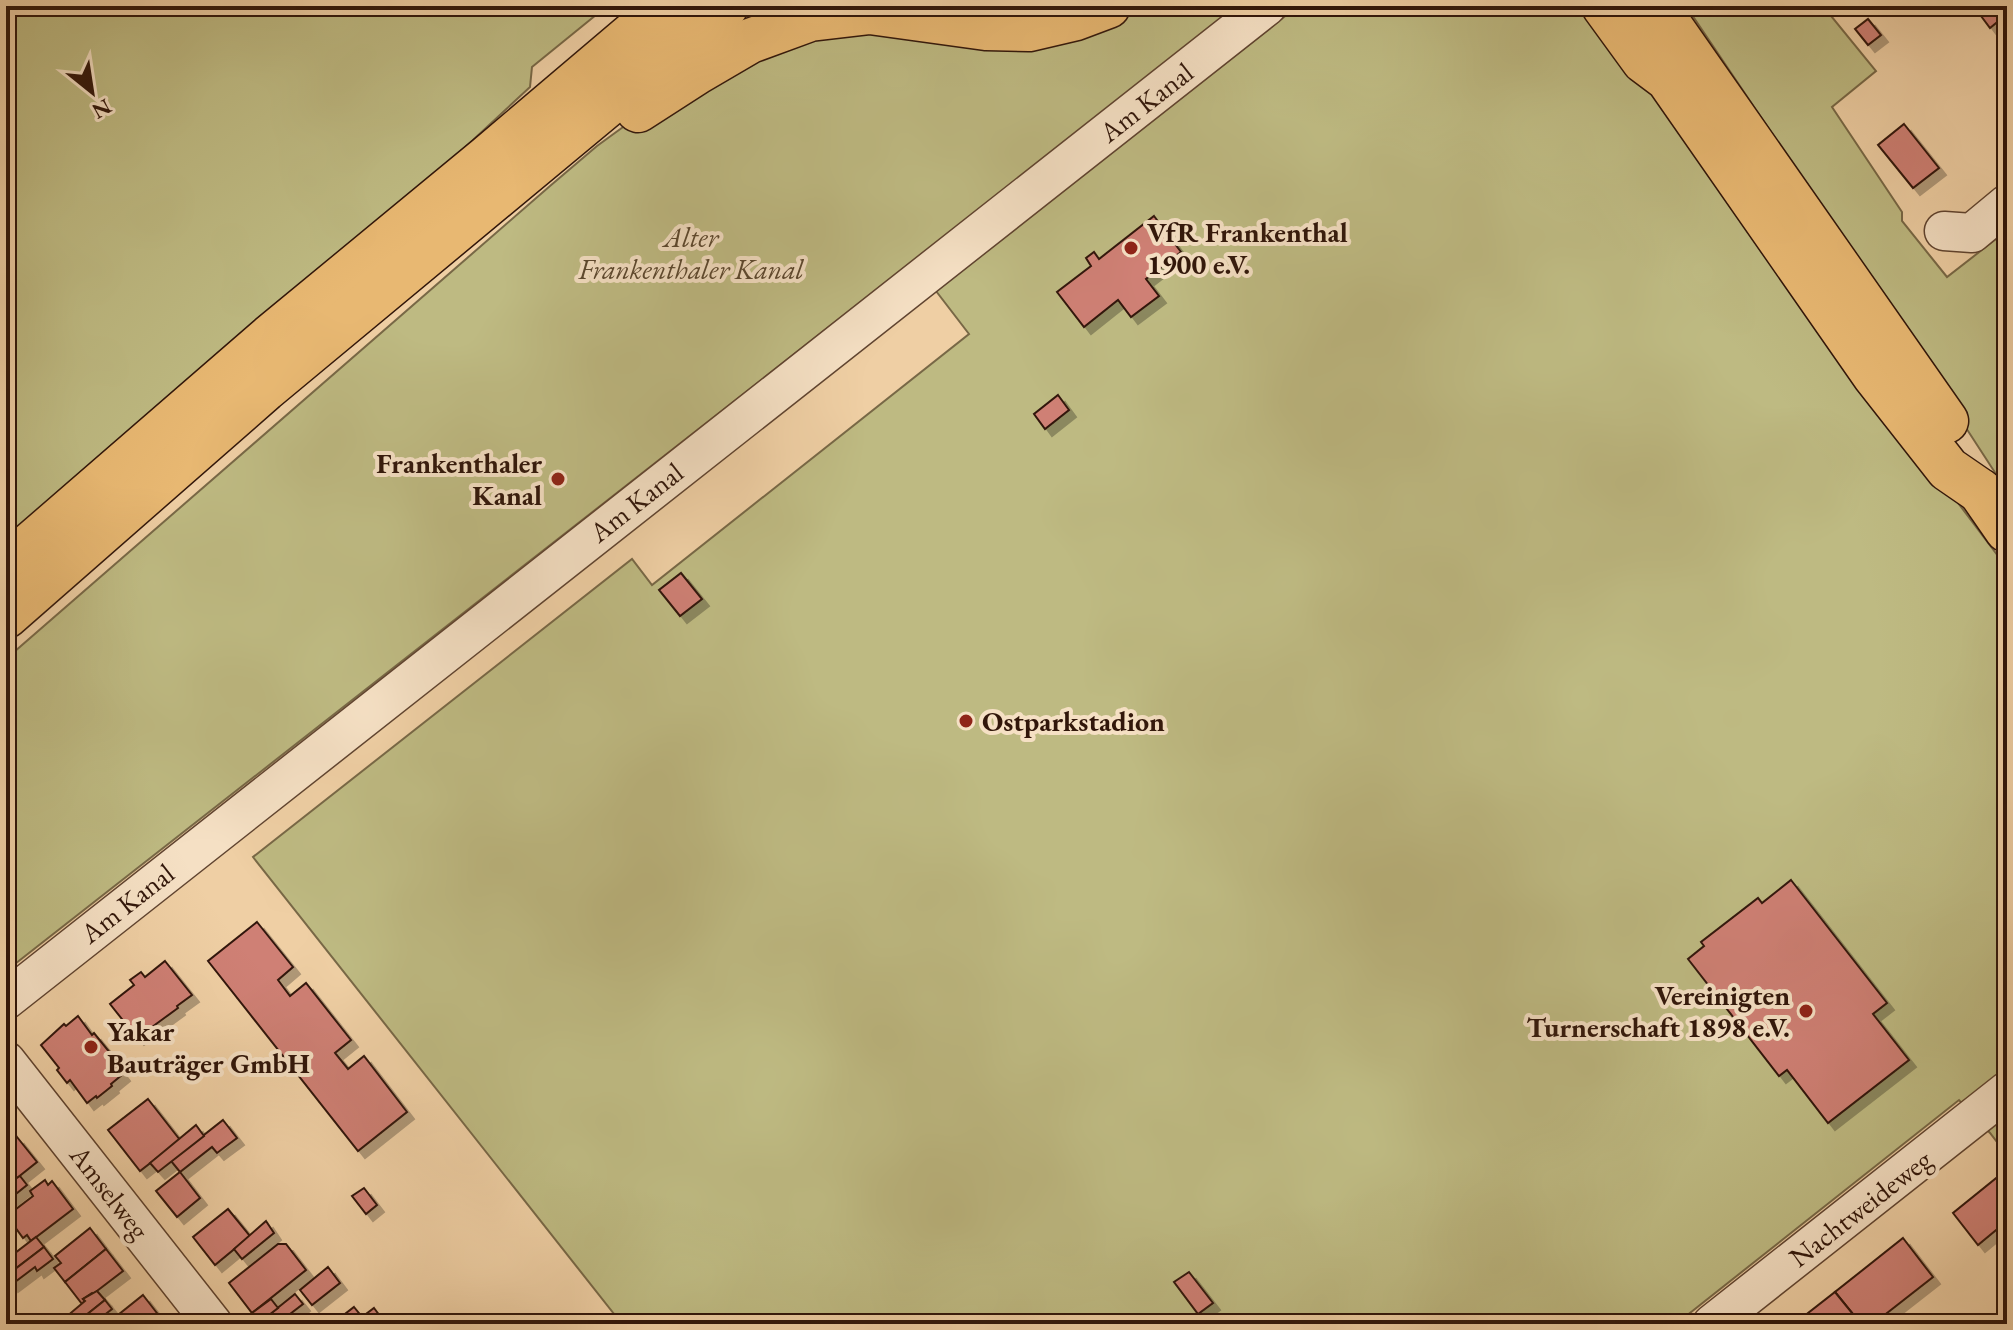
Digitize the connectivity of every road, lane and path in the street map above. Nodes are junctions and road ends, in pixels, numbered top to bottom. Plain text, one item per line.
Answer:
1 (726, 6) edge
2 (1108, 6) edge
3 (1267, 6) edge
4 (1604, 6) edge
5 (1629, 6) edge
6 (1656, 6) edge
7 (668, 7) edge
8 (1668, 79) junction
9 (583, 124) junction
10 (2007, 204) edge
11 (1944, 231) dead end
12 (1980, 491) junction
13 (2007, 530) edge
14 (6, 566) edge
15 (6, 616) edge
16 (6, 1000) edge
17 (6, 1061) edge
18 (2007, 1091) edge
19 (213, 1324) edge
20 (1712, 1324) edge

1 - 9 main road
2 - 9 main road
3 - 16 street, Am Kanal
4 - 8 main road
5 - 8 main road
6 - 12 main road
7 - 14 main road
8 - 12 main road
9 - 15 main road
10 - 11 street
12 - 13 main road
17 - 19 street, Amselweg
18 - 20 street, Nachtweideweg

